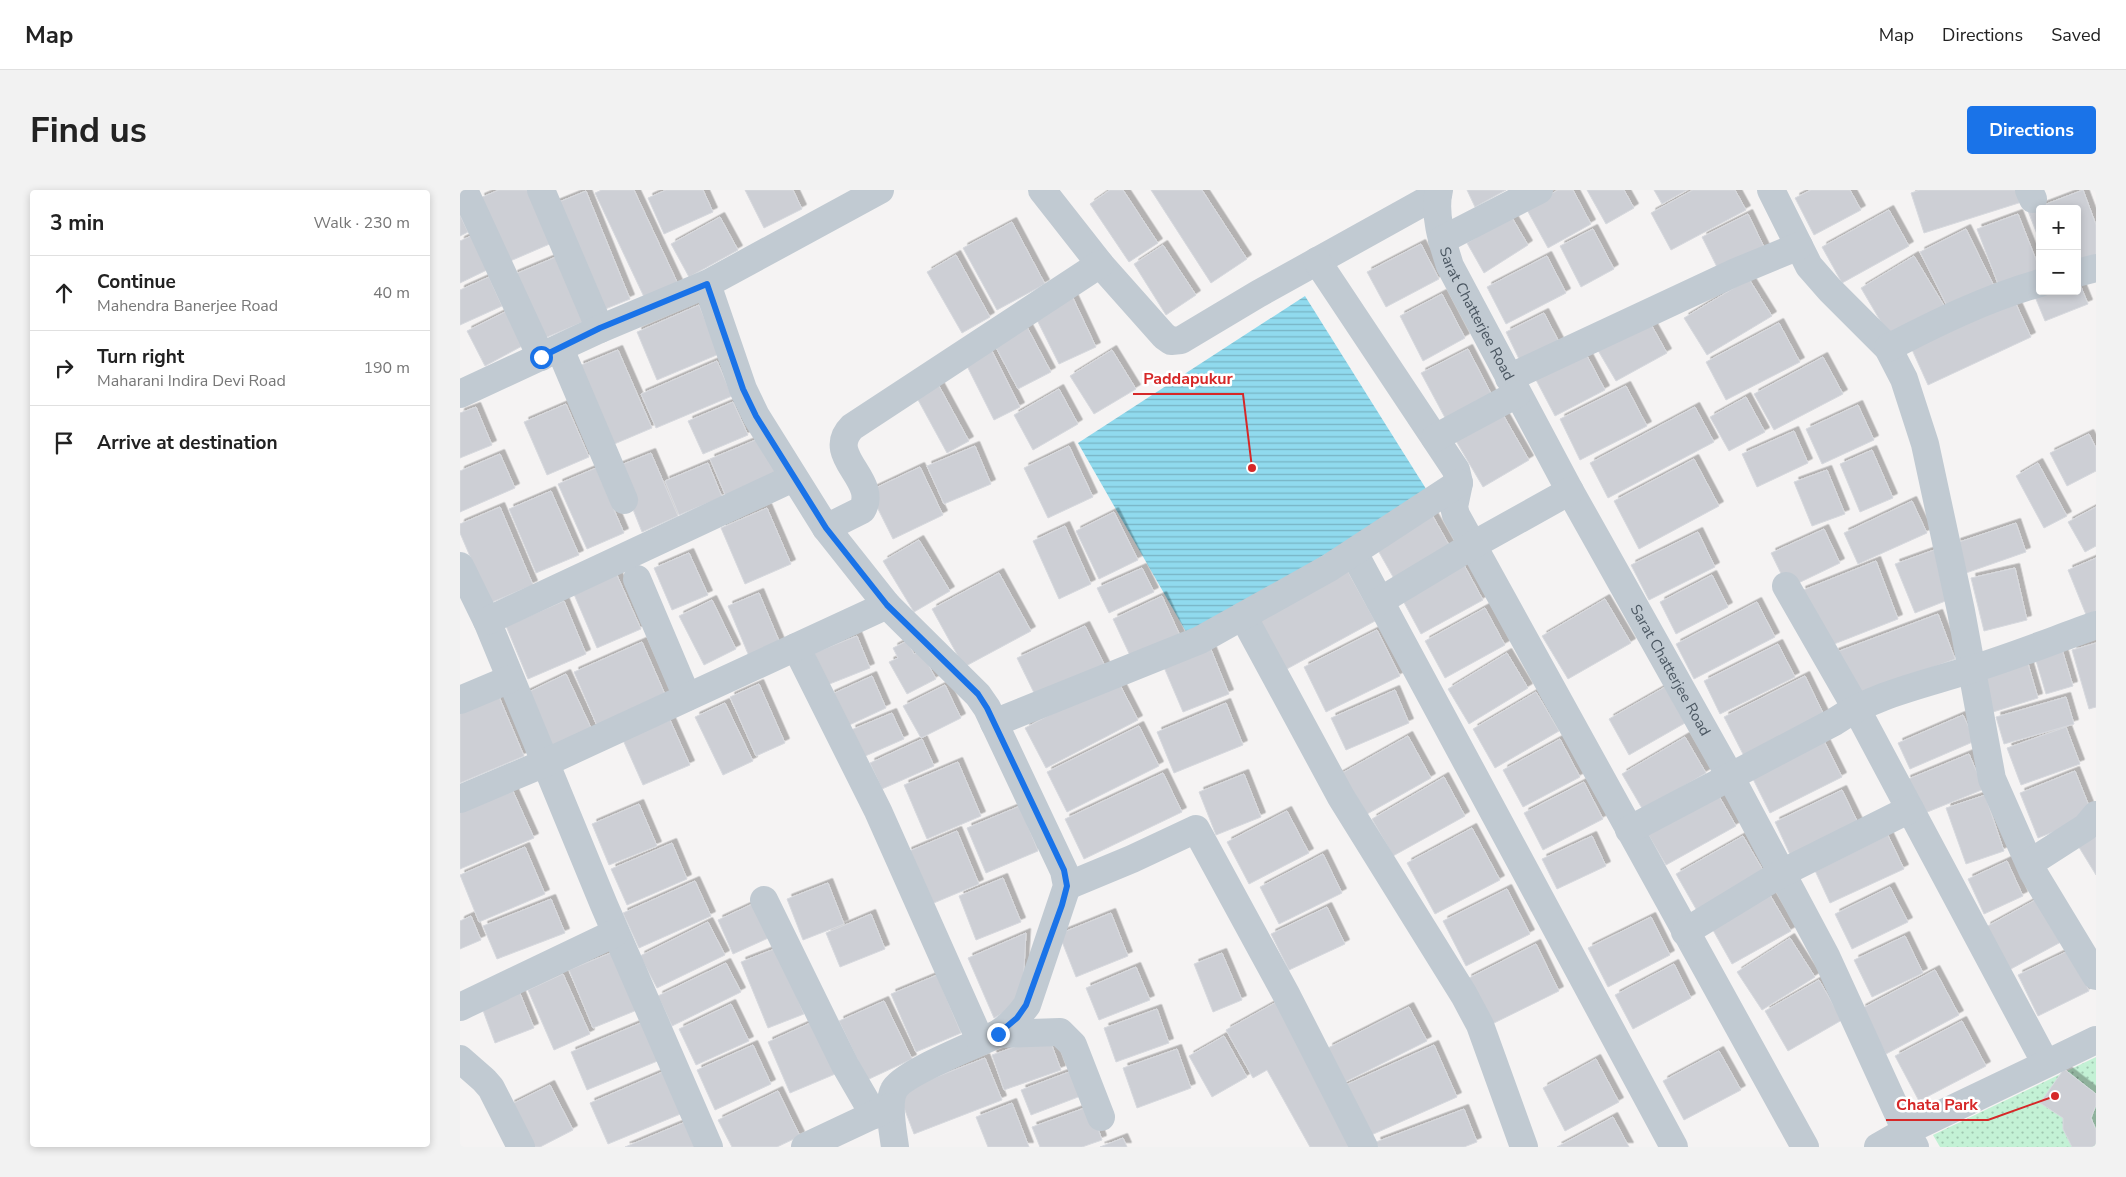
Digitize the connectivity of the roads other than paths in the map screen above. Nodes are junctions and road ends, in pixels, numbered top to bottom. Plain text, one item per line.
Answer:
1 (464, 190) edge
2 (541, 190) edge
3 (880, 190) edge
4 (1042, 190) edge
5 (1540, 190) edge
6 (1771, 190) edge
7 (1439, 192) edge
8 (1442, 240) junction
9 (1799, 246) junction
10 (1317, 261) junction
11 (1100, 264) junction
12 (2096, 268) edge
13 (2081, 272) edge
14 (707, 284) junction
15 (2036, 284) edge
16 (600, 328) junction
17 (1888, 348) junction
18 (551, 353) junction
19 (1513, 386) junction
20 (460, 394) edge
21 (1435, 438) junction
22 (793, 478) junction
23 (1459, 483) junction
24 (1570, 491) junction
25 (624, 500) dead end
26 (826, 528) junction
27 (1473, 545) junction
28 (1354, 553) junction
29 (462, 578) edge
30 (637, 579) dead end
31 (1786, 586) dead end
32 (1380, 600) junction
33 (887, 605) junction
34 (1243, 616) junction
35 (487, 621) junction
36 (2096, 625) edge
37 (796, 647) junction
38 (1971, 670) junction
39 (510, 679) junction
40 (687, 697) junction
41 (460, 700) edge
42 (1856, 708) junction
43 (994, 723) junction
44 (544, 763) junction
45 (1730, 776) junction
46 (460, 799) edge
47 (1910, 809) junction
48 (2096, 815) edge
49 (1629, 830) junction
50 (2030, 863) junction
51 (1782, 873) junction
52 (1067, 886) junction
53 (764, 900) dead end
54 (1685, 932) junction
55 (616, 933) junction
56 (2091, 958) edge
57 (460, 1007) edge
58 (989, 1037) junction
59 (2096, 1040) edge
60 (460, 1059) edge
61 (2045, 1062) junction
62 (882, 1111) junction
63 (1101, 1117) dead end
64 (1910, 1139) edge
65 (521, 1147) edge
66 (709, 1147) edge
67 (805, 1147) edge
68 (895, 1147) edge
69 (1364, 1147) edge
70 (1524, 1147) edge
71 (1674, 1147) edge
72 (1805, 1147) edge
73 (1878, 1147) edge

1 - 18 street
2 - 16 street
3 - 14 street
4 - 11 street
5 - 8 street
6 - 9 street
7 - 8 street, Sarat Chatterjee Road
7 - 10 street
8 - 19 street, Sarat Chatterjee Road
9 - 17 street
9 - 19 street
10 - 11 street
10 - 21 street
11 - 26 street
12 - 13 street
14 - 16 street
14 - 22 street
15 - 17 street
16 - 18 street
17 - 38 street
18 - 20 street
18 - 25 street
19 - 21 street
19 - 24 street, Sarat Chatterjee Road
21 - 23 street
22 - 26 street
22 - 35 street
23 - 27 street
23 - 28 street
24 - 27 street
24 - 45 street, Sarat Chatterjee Road
26 - 33 street
27 - 32 street
27 - 49 street
28 - 32 street
28 - 34 street
29 - 35 street
30 - 40 street
31 - 42 street
32 - 71 street
33 - 37 street
33 - 43 street
34 - 43 street
34 - 70 street
35 - 39 street
36 - 38 street
37 - 40 street
37 - 58 street
38 - 42 street
38 - 50 street
39 - 41 street
39 - 44 street
40 - 44 street
42 - 45 street
42 - 47 street
43 - 52 street
44 - 46 street
44 - 55 street
45 - 49 street
45 - 51 street, Sarat Chatterjee Road
47 - 51 street
47 - 61 street
48 - 50 street
49 - 54 street
50 - 56 street
51 - 54 street
51 - 64 street, Sarat Chatterjee Road
52 - 58 street
52 - 69 street
53 - 62 street
54 - 72 street
55 - 57 street
55 - 66 street
58 - 62 street
58 - 63 street
59 - 61 street
60 - 65 street
61 - 64 street
62 - 67 street
62 - 68 street
64 - 73 street

